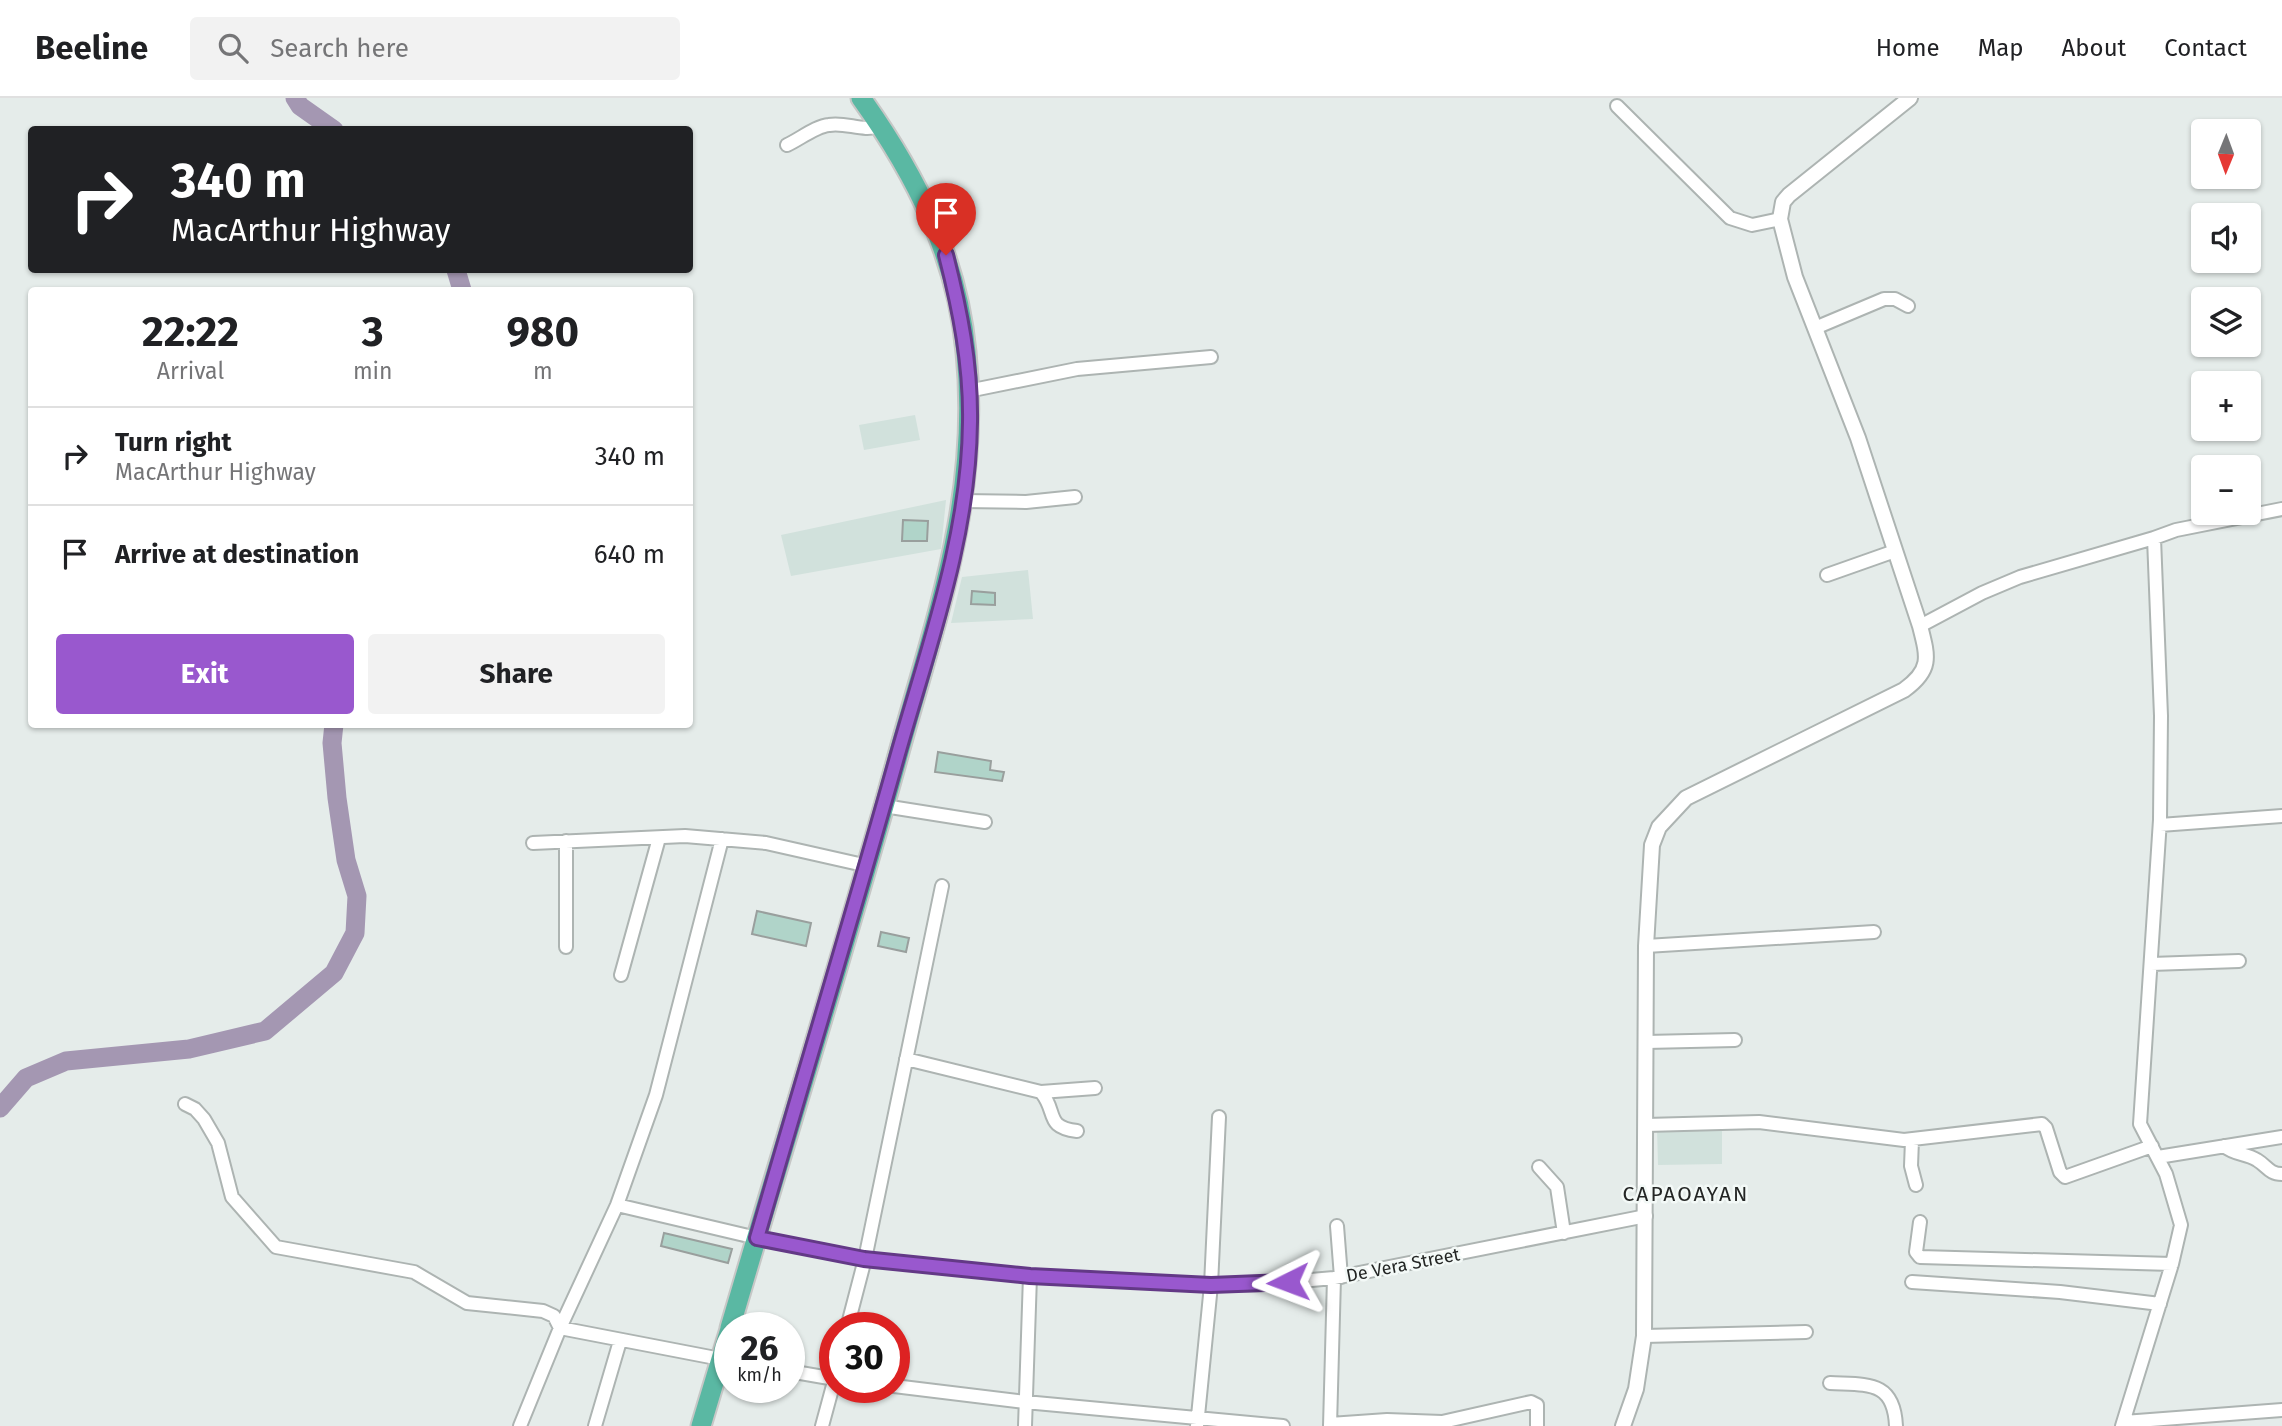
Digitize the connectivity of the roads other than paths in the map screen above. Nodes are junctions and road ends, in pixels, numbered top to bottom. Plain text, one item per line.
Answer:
1 (860, 98) edge
2 (1910, 98) edge
3 (1616, 106) dead end
4 (880, 126) junction
5 (788, 145) dead end
6 (1780, 219) junction
7 (1908, 306) dead end
8 (1815, 328) junction
9 (1211, 357) dead end
10 (968, 391) junction
11 (1075, 497) dead end
12 (963, 501) junction
13 (2282, 509) edge
14 (2154, 538) junction
15 (1895, 551) junction
16 (1827, 575) dead end
17 (1920, 626) junction
18 (884, 806) junction
19 (2282, 816) edge
20 (985, 822) dead end
21 (2160, 825) junction
22 (659, 838) junction
23 (722, 839) junction
24 (566, 841) junction
25 (533, 843) dead end
26 (868, 866) junction
27 (942, 886) dead end
28 (1874, 932) dead end
29 (1646, 946) junction
30 (566, 947) dead end
31 (2239, 961) dead end
32 (2151, 964) junction
33 (621, 975) dead end
34 (1735, 1040) dead end
35 (1646, 1042) junction
36 (906, 1059) junction
37 (1095, 1088) dead end
38 (1041, 1093) junction
39 (185, 1104) dead end
40 (1219, 1117) dead end
41 (1646, 1125) junction
42 (1077, 1131) dead end
43 (2282, 1137) edge
44 (1912, 1140) junction
45 (2224, 1146) junction
46 (2155, 1151) junction
47 (1539, 1167) dead end
48 (2282, 1174) edge
49 (1916, 1185) dead end
50 (617, 1205) junction
51 (1646, 1216) junction
52 (1920, 1222) dead end
53 (1337, 1226) dead end
54 (1564, 1233) junction
55 (757, 1238) junction
56 (864, 1259) junction
57 (2172, 1264) junction
58 (1030, 1276) junction
59 (1337, 1277) junction
60 (1912, 1282) dead end
61 (1211, 1285) junction
62 (2160, 1304) junction
63 (735, 1312) edge
64 (851, 1312) edge
65 (560, 1328) junction
66 (1805, 1332) dead end
67 (1644, 1336) junction
68 (620, 1341) junction
69 (714, 1358) edge
70 (1830, 1383) dead end
71 (910, 1388) edge
72 (714, 1390) edge
73 (1026, 1402) junction
74 (828, 1403) edge
75 (2282, 1410) edge
76 (1197, 1422) edge
77 (1441, 1424) edge
78 (2123, 1424) edge
79 (1330, 1425) edge
80 (520, 1426) edge
81 (595, 1426) edge
82 (701, 1426) edge
83 (822, 1426) edge
84 (1025, 1426) edge
85 (1283, 1426) edge
86 (1537, 1426) edge
87 (1623, 1426) edge
88 (1896, 1426) edge

1 - 4 highway
2 - 6 street
3 - 6 street
4 - 5 street
4 - 10 highway
6 - 8 street
7 - 8 street
8 - 15 street
9 - 10 street
10 - 12 highway
11 - 12 street
12 - 18 highway
13 - 14 street
14 - 17 street
14 - 21 street
15 - 16 street
15 - 17 street
17 - 29 street
18 - 20 street
18 - 26 highway
19 - 21 street
21 - 32 street
22 - 23 street
22 - 24 street
22 - 33 street
23 - 26 street
23 - 50 street
24 - 25 street
24 - 30 street
26 - 55 highway
27 - 36 street
28 - 29 street
29 - 35 street
31 - 32 street
32 - 46 street
34 - 35 street
35 - 41 street
36 - 38 street
36 - 56 street
37 - 38 street
38 - 42 street
39 - 65 street
40 - 61 street
41 - 44 street
41 - 51 street
43 - 45 street
44 - 46 street
44 - 49 street
45 - 46 street
45 - 48 street
46 - 57 street
47 - 54 street
50 - 55 street, De Vera Street
50 - 65 street
51 - 54 street, De Vera Street
51 - 67 street
52 - 57 street
53 - 59 street
54 - 59 street, De Vera Street
55 - 56 street, De Vera Street
55 - 63 highway
56 - 58 street, De Vera Street
56 - 64 street
57 - 62 street
58 - 61 street, De Vera Street
58 - 73 street
59 - 61 street, De Vera Street
59 - 79 street
60 - 62 street
61 - 76 street
62 - 78 street
65 - 68 street
65 - 80 street
66 - 67 street
67 - 87 street
68 - 69 street
68 - 81 street
70 - 88 street
71 - 73 street
72 - 82 highway
73 - 76 street
73 - 84 street
74 - 83 street
75 - 78 street
76 - 85 street
77 - 79 street
77 - 86 street

